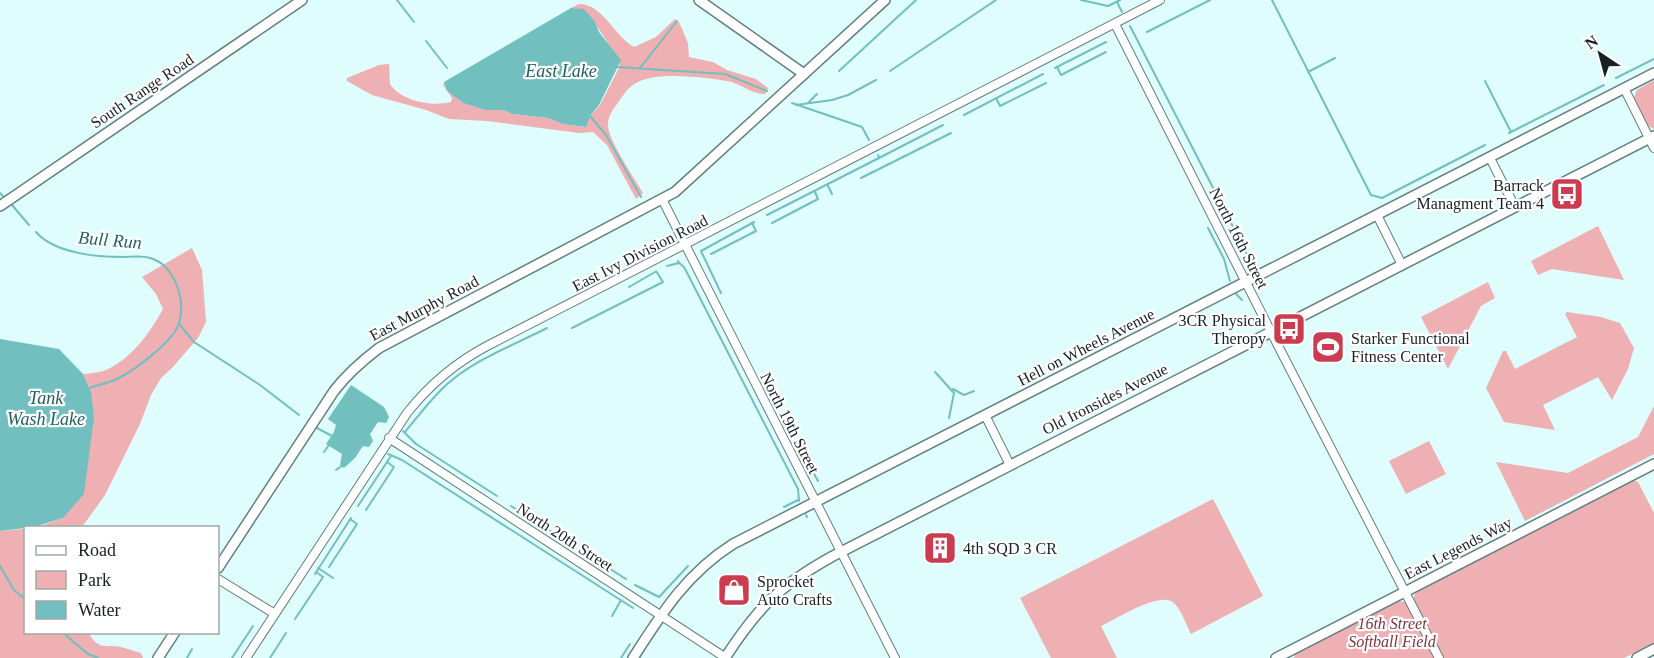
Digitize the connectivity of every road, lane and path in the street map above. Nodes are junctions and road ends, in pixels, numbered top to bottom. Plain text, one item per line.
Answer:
1 (302, 0) edge
2 (699, 0) edge
3 (885, 0) edge
4 (1160, 0) edge
5 (1115, 24) junction
6 (1654, 73) edge
7 (804, 74) junction
8 (1624, 88) junction
9 (1652, 137) edge
10 (1654, 148) edge
11 (1490, 158) junction
12 (662, 199) junction
13 (0, 206) edge
14 (1515, 207) junction
15 (1377, 215) junction
16 (685, 245) junction
17 (1402, 265) junction
18 (1246, 282) junction
19 (1271, 332) junction
20 (985, 415) junction
21 (389, 438) junction
22 (1654, 464) edge
23 (1010, 465) junction
24 (815, 502) junction
25 (840, 552) junction
26 (219, 566) edge
27 (219, 580) edge
28 (1405, 592) junction
29 (275, 614) junction
30 (661, 615) junction
31 (174, 634) edge
32 (1654, 649) edge
33 (158, 658) edge
34 (246, 658) edge
35 (633, 658) edge
36 (726, 658) edge
37 (895, 658) edge
38 (1276, 658) edge
39 (1439, 658) edge
40 (1637, 658) edge

1 - 13 street, South Range Road
2 - 7 street
3 - 7 street, East Murphy Road
4 - 5 street, East Ivy Division Road
5 - 16 street, East Ivy Division Road
5 - 18 street, North 16th Street
6 - 8 street, Hell on Wheels Avenue
7 - 12 street, East Murphy Road
8 - 9 street
8 - 11 street, Hell on Wheels Avenue
9 - 10 street
9 - 14 street, Old Ironsides Avenue
11 - 14 street
11 - 15 street, Hell on Wheels Avenue
12 - 16 street, North 19th Street
12 - 26 street, East Murphy Road
14 - 17 street, Old Ironsides Avenue
15 - 17 street
15 - 18 street, Hell on Wheels Avenue
16 - 21 street, East Ivy Division Road
16 - 24 street, North 19th Street
17 - 19 street, Old Ironsides Avenue
18 - 19 street, North 16th Street
18 - 20 street, Hell on Wheels Avenue
19 - 23 street, Old Ironsides Avenue
19 - 28 street, North 16th Street
20 - 23 street
20 - 24 street, Hell on Wheels Avenue
21 - 29 street, East Ivy Division Road
21 - 30 street, North 20th Street
22 - 28 street, East Legends Way
23 - 25 street, Old Ironsides Avenue
24 - 25 street, North 19th Street
24 - 30 street, Hell on Wheels Avenue
25 - 36 street, Old Ironsides Avenue
25 - 37 street, North 19th Street
27 - 29 street
28 - 38 street, East Legends Way
28 - 39 street, North 16th Street
29 - 34 street, East Ivy Division Road
30 - 35 street, Hell on Wheels Avenue
30 - 36 street, North 20th Street
31 - 33 street
32 - 40 street

